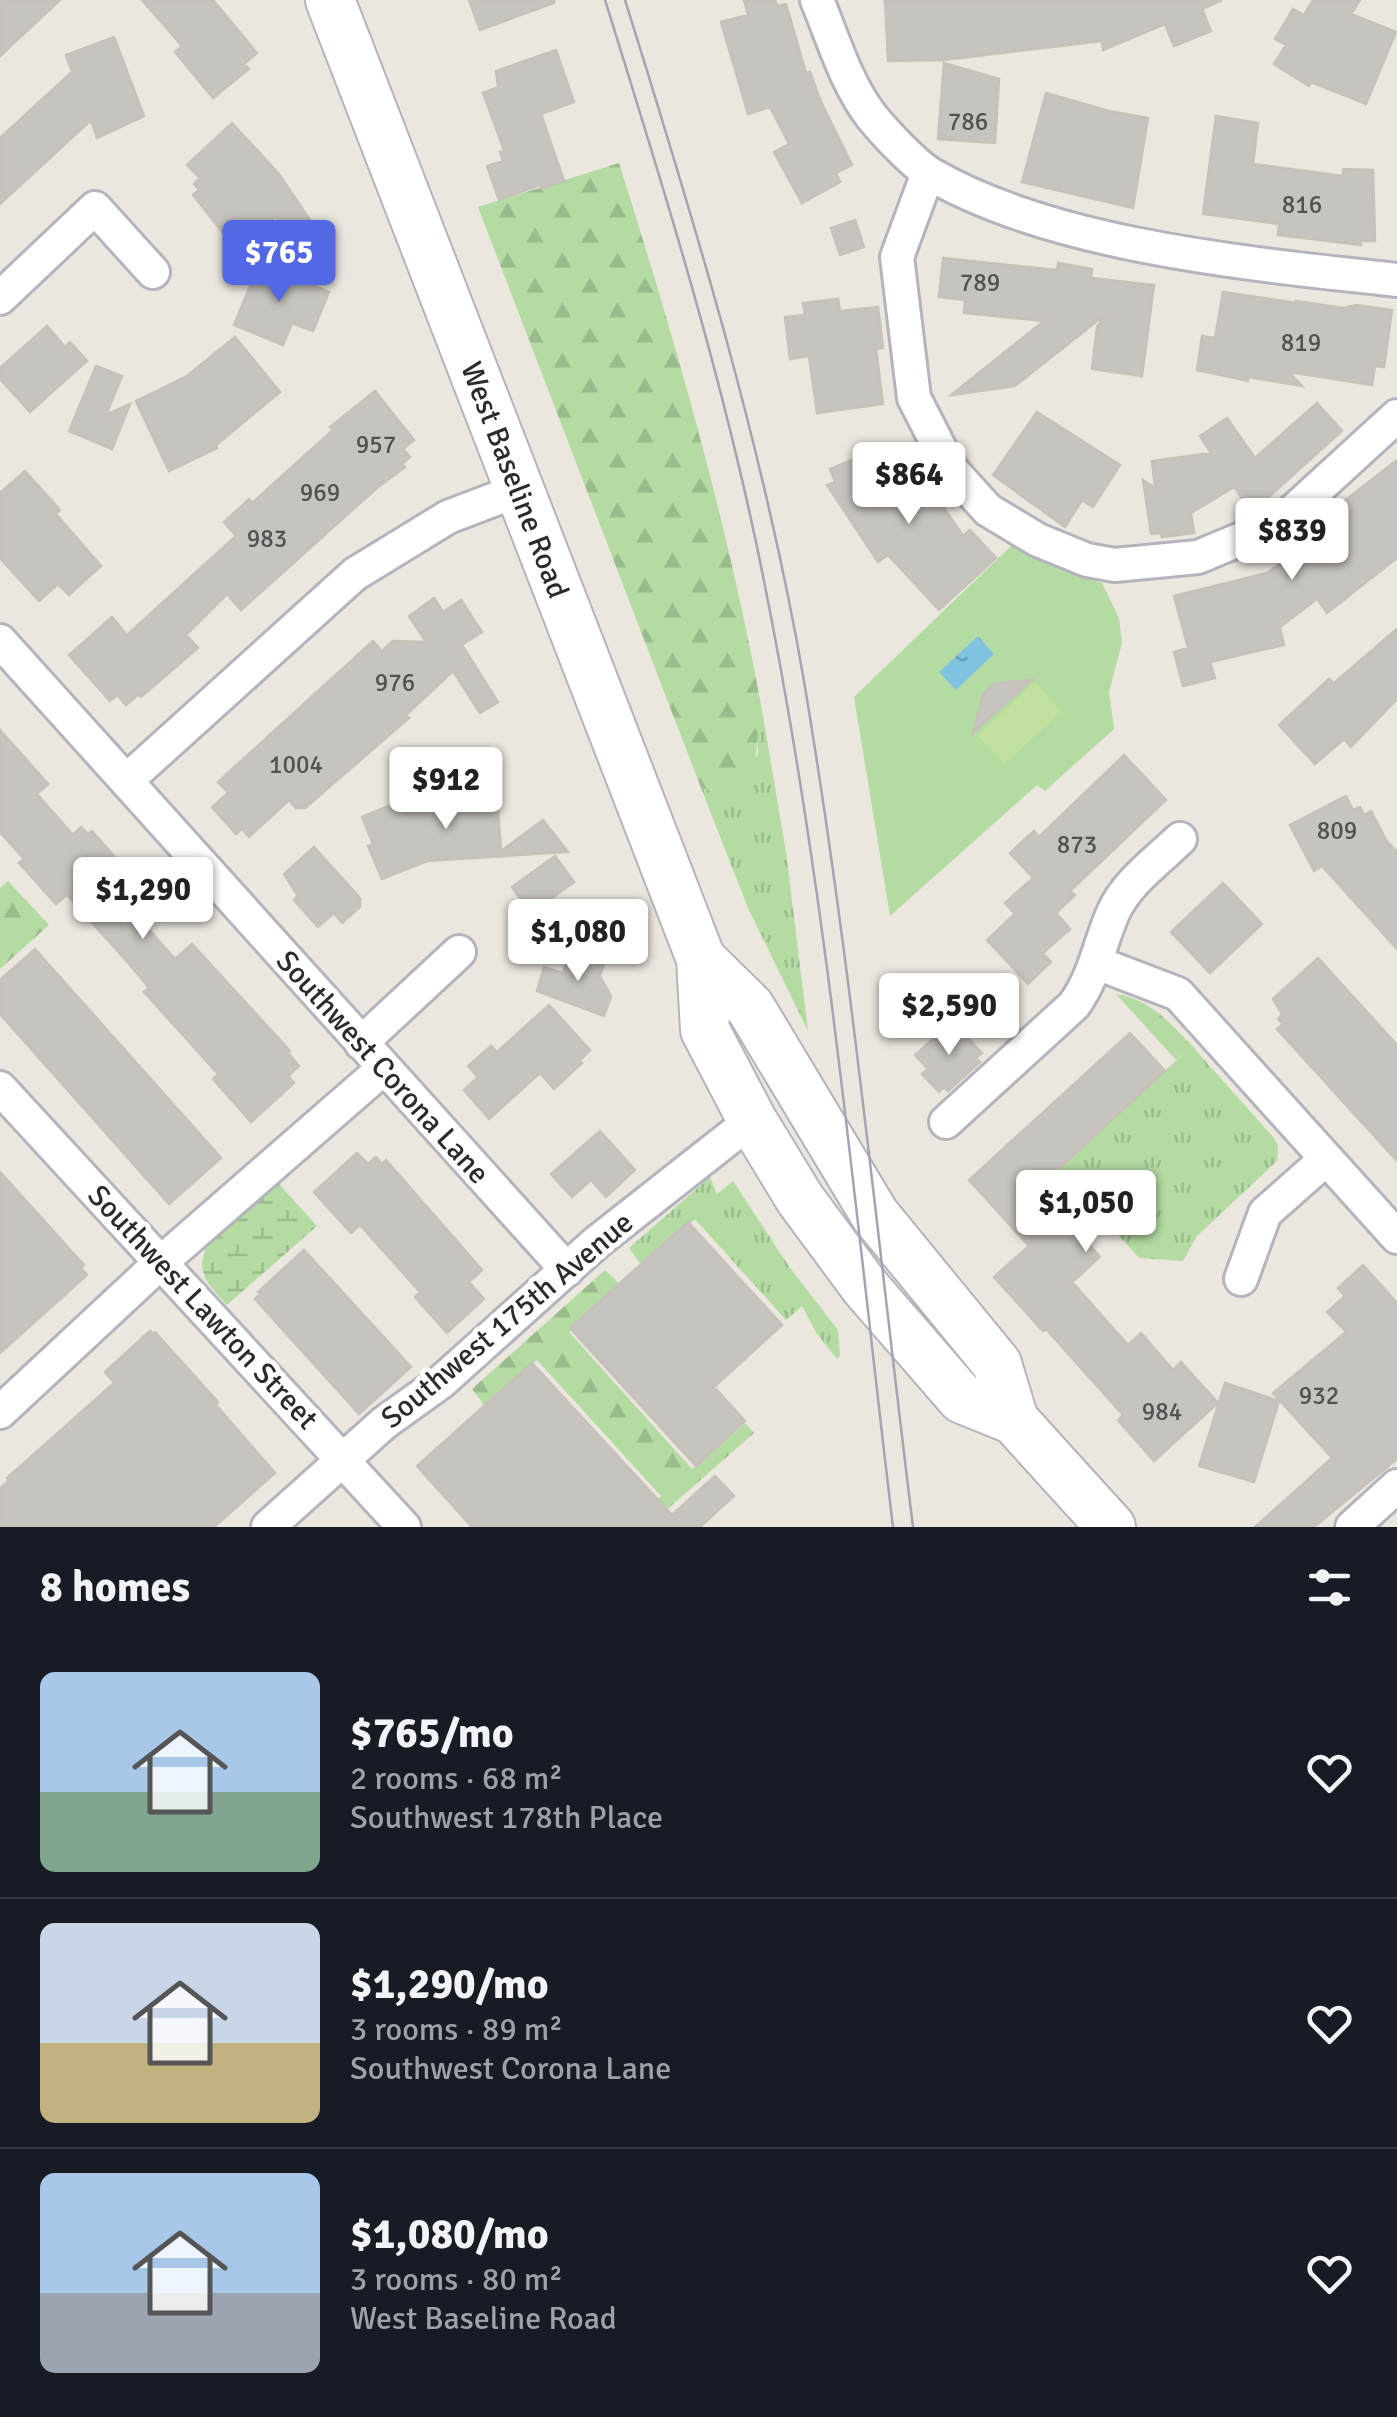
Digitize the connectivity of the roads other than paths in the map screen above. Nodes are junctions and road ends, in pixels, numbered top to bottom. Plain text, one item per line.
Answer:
1 (330, 0) edge
2 (817, 0) edge
3 (928, 173) junction
4 (153, 272) dead end
5 (1397, 280) edge
6 (0, 298) edge
7 (1397, 416) edge
8 (520, 490) junction
9 (0, 641) edge
10 (126, 780) junction
11 (1180, 838) dead end
12 (459, 952) dead end
13 (701, 958) junction
14 (1097, 962) junction
15 (361, 1043) junction
16 (384, 1068) junction
17 (0, 1088) edge
18 (752, 1120) junction
19 (946, 1122) dead end
20 (1326, 1159) junction
21 (1397, 1236) edge
22 (159, 1264) junction
23 (567, 1270) junction
24 (1241, 1279) dead end
25 (0, 1412) edge
26 (1014, 1420) junction
27 (344, 1458) junction
28 (1397, 1486) edge
29 (268, 1527) edge
30 (404, 1527) edge
31 (1111, 1527) edge
32 (1352, 1527) edge

1 - 8 main road, West Baseline Road
2 - 3 street
3 - 5 street
3 - 7 street
4 - 6 street
8 - 10 street
8 - 13 main road, West Baseline Road
9 - 10 street, Southwest Corona Lane
10 - 15 street, Southwest Corona Lane
11 - 14 street
12 - 15 street
13 - 18 main road, West Baseline Road
13 - 26 main road, West Baseline Road
14 - 19 street
14 - 20 street
15 - 16 street, Southwest Corona Lane
16 - 22 street
16 - 23 street, Southwest Corona Lane
17 - 22 street, Southwest Lawton Street
18 - 23 street, Southwest 175th Avenue
18 - 26 main road, West Baseline Road
20 - 21 street
20 - 24 street
22 - 25 street
22 - 27 street, Southwest Lawton Street
23 - 27 street, Southwest 175th Avenue
26 - 31 main road, West Baseline Road
27 - 29 street, Southwest 175th Avenue
27 - 30 street, Southwest Lawton Street
28 - 32 street

